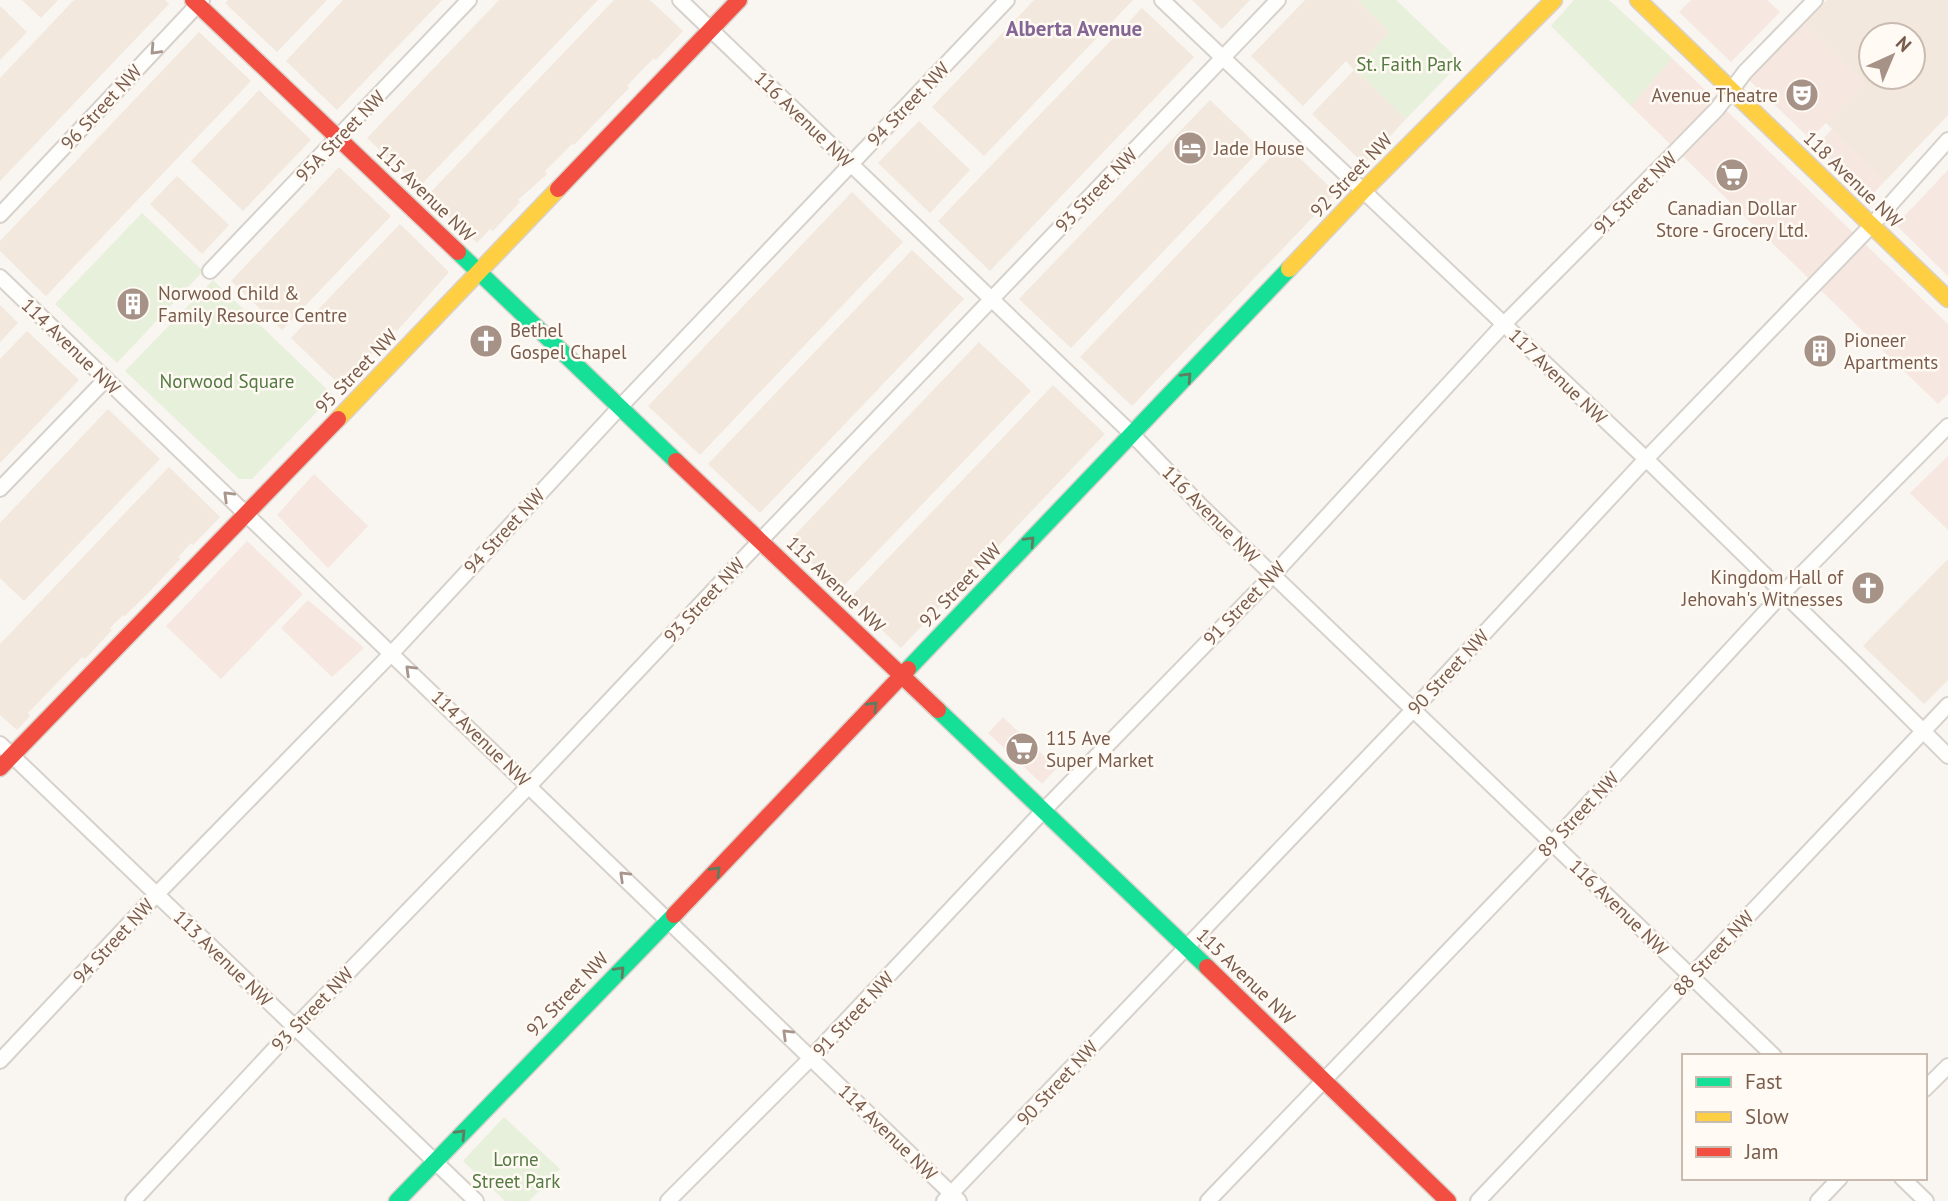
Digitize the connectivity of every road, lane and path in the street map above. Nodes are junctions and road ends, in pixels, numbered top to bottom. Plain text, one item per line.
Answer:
1 (469, 0) edge
2 (680, 0) edge
3 (739, 0) edge
4 (1007, 0) edge
5 (1162, 0) edge
6 (1278, 0) edge
7 (1554, 0) edge
8 (1638, 0) edge
9 (1815, 0) edge
10 (198, 1) edge
11 (710, 30) junction
12 (1223, 57) junction
13 (1732, 90) junction
14 (338, 138) junction
15 (1948, 140) edge
16 (851, 164) junction
17 (1364, 190) junction
18 (0, 215) edge
19 (1871, 226) junction
20 (210, 271) dead end
21 (479, 272) junction
22 (0, 277) edge
23 (992, 299) junction
24 (1948, 299) edge
25 (1504, 324) junction
26 (106, 379) junction
27 (620, 407) junction
28 (1948, 426) edge
29 (1132, 434) junction
30 (1646, 459) junction
31 (0, 489) edge
32 (247, 515) junction
33 (760, 541) junction
34 (1273, 575) junction
35 (1782, 594) junction
36 (392, 653) junction
37 (902, 676) junction
38 (1948, 705) edge
39 (1413, 710) junction
40 (1922, 731) junction
41 (6, 750) edge
42 (1948, 757) edge
43 (0, 768) edge
44 (530, 785) junction
45 (1043, 811) junction
46 (1552, 842) junction
47 (157, 894) junction
48 (669, 920) junction
49 (1186, 947) junction
50 (1691, 976) junction
51 (295, 1027) junction
52 (1772, 1054) edge
53 (811, 1058) junction
54 (0, 1061) edge
55 (1948, 1066) edge
56 (1323, 1079) junction
57 (1927, 1087) edge
58 (434, 1161) junction
59 (1838, 1180) edge
60 (1904, 1180) edge
61 (952, 1199) edge
62 (132, 1201) edge
63 (397, 1201) edge
64 (476, 1201) edge
65 (668, 1201) edge
66 (1208, 1201) edge
67 (1448, 1201) edge
68 (1478, 1201) edge
69 (1818, 1201) edge
70 (1926, 1201) edge

1 - 14 street, 95A Street NW
2 - 11 street, 116 Avenue NW
3 - 11 street, 95 Street NW
4 - 16 street, 94 Street NW
5 - 12 street, 117 Avenue NW
6 - 12 street, 93 Street NW
7 - 17 street, 92 Street NW
8 - 13 street, 118 Avenue NW
9 - 13 street, 91 Street NW
10 - 14 street, 115 Avenue NW
10 -> 18 street, 96 Street NW
11 - 16 street, 116 Avenue NW
11 - 21 street, 95 Street NW
12 - 17 street, 117 Avenue NW
12 - 23 street, 93 Street NW
13 - 19 street, 118 Avenue NW
13 - 25 street, 91 Street NW
14 - 20 street, 95A Street NW
14 - 21 street, 115 Avenue NW
15 - 19 street, 90 Street NW
16 - 23 street, 116 Avenue NW
16 - 27 street, 94 Street NW
17 - 25 street, 117 Avenue NW
29 -> 17 street, 92 Street NW
19 - 24 street, 118 Avenue NW
19 - 30 street, 90 Street NW
21 - 27 street, 115 Avenue NW
21 - 32 street, 95 Street NW
22 - 26 street, 114 Avenue NW
23 - 29 street, 116 Avenue NW
23 - 33 street, 93 Street NW
25 - 30 street, 117 Avenue NW
25 - 34 street, 91 Street NW
26 - 31 street
32 -> 26 street, 114 Avenue NW
27 - 33 street, 115 Avenue NW
27 - 36 street, 94 Street NW
28 - 35 street, 89 Street NW
29 - 34 street, 116 Avenue NW
37 -> 29 street, 92 Street NW
30 - 35 street, 117 Avenue NW
30 - 39 street, 90 Street NW
32 - 36 street, 114 Avenue NW
32 - 41 street, 95 Street NW
33 - 37 street, 115 Avenue NW
33 - 44 street, 93 Street NW
34 - 39 street, 116 Avenue NW
34 - 45 street, 91 Street NW
35 - 40 street, 117 Avenue NW
35 - 46 street, 89 Street NW
44 -> 36 street, 114 Avenue NW
36 - 47 street, 94 Street NW
37 - 45 street, 115 Avenue NW
48 -> 37 street, 92 Street NW
38 - 40 street, 88 Street NW
39 - 46 street, 116 Avenue NW
39 - 49 street, 90 Street NW
40 - 42 street, 117 Avenue NW
40 - 50 street, 88 Street NW
41 - 43 street, 95 Street NW
41 - 47 street, 113 Avenue NW
48 -> 44 street, 114 Avenue NW
44 - 51 street, 93 Street NW
45 - 49 street, 115 Avenue NW
45 - 53 street, 91 Street NW
46 - 50 street, 116 Avenue NW
46 - 56 street, 89 Street NW
47 - 51 street, 113 Avenue NW
47 - 54 street, 94 Street NW
53 -> 48 street, 114 Avenue NW
58 -> 48 street, 92 Street NW
49 - 56 street, 115 Avenue NW
49 - 61 street, 90 Street NW
50 - 52 street, 116 Avenue NW
50 - 68 street, 88 Street NW
51 - 58 street, 113 Avenue NW
51 - 62 street, 93 Street NW
53 - 61 street, 114 Avenue NW
53 - 65 street, 91 Street NW
55 - 57 street
56 - 66 street, 89 Street NW
56 - 67 street, 115 Avenue NW
58 - 63 street, 92 Street NW
58 - 64 street, 113 Avenue NW
59 - 69 street
60 - 70 street

